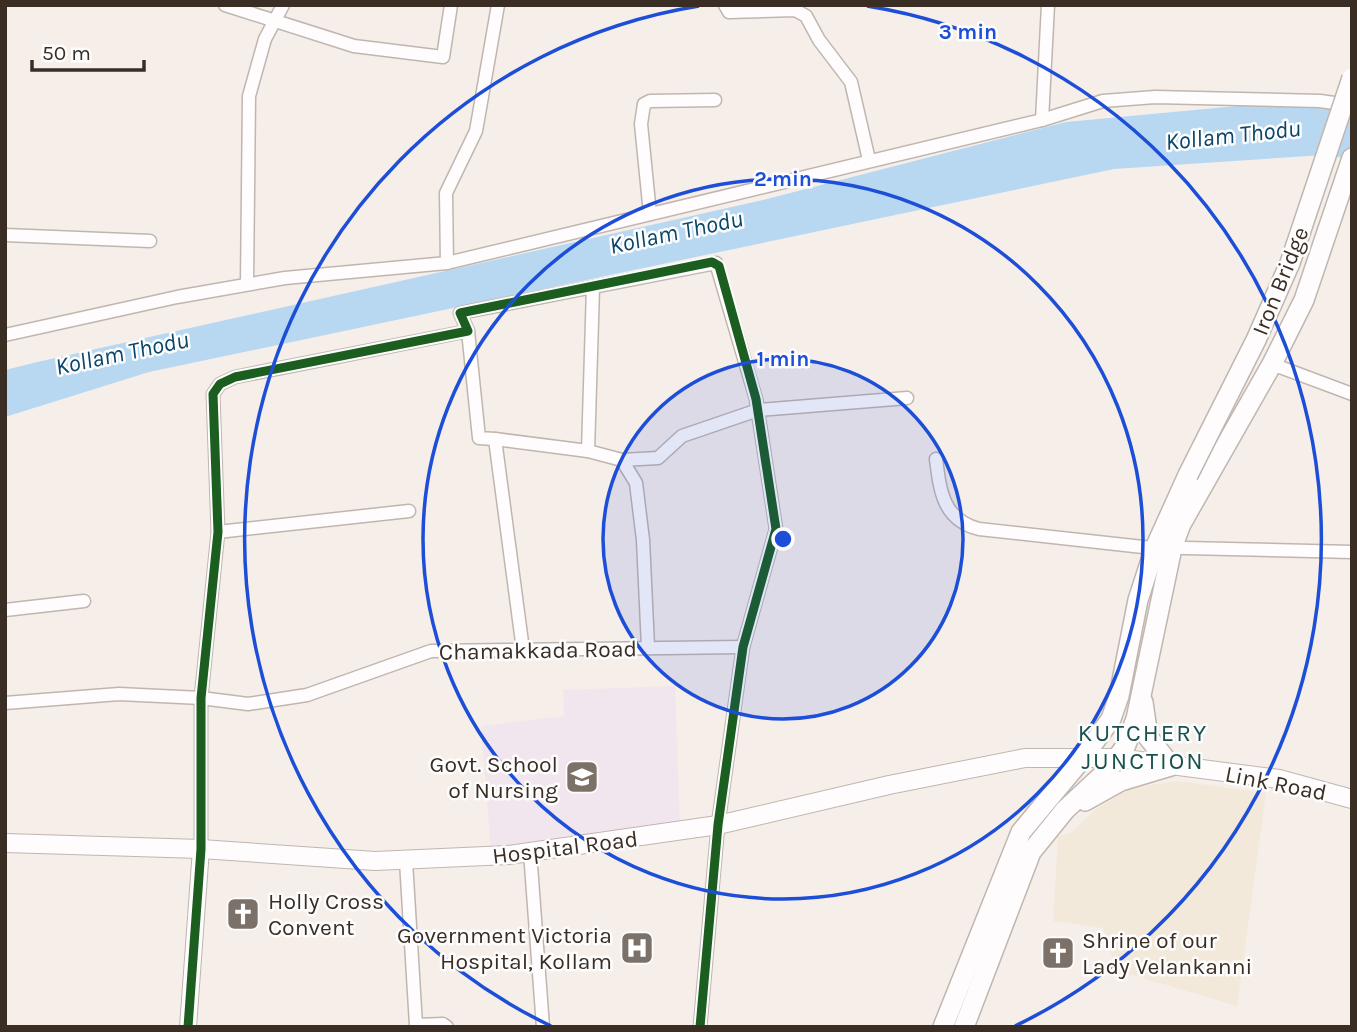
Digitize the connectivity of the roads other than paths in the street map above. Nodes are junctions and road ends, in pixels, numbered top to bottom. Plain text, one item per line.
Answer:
1 (225, 5) edge
2 (283, 5) edge
3 (451, 5) edge
4 (498, 5) edge
5 (725, 5) edge
6 (1048, 5) edge
7 (275, 20) junction
8 (1352, 78) edge
9 (715, 100) dead end
10 (1352, 106) edge
11 (1042, 120) junction
12 (1352, 158) edge
13 (869, 160) junction
14 (656, 216) junction
15 (5, 236) edge
16 (150, 241) dead end
17 (447, 263) junction
18 (247, 284) junction
19 (593, 288) junction
20 (468, 331) junction
21 (5, 335) edge
22 (1272, 364) junction
23 (1352, 394) edge
24 (907, 398) dead end
25 (758, 410) junction
26 (495, 439) junction
27 (588, 451) junction
28 (936, 458) dead end
29 (622, 460) junction
30 (409, 511) dead end
31 (218, 532) junction
32 (1163, 548) junction
33 (1352, 552) edge
34 (84, 601) dead end
35 (5, 610) edge
36 (648, 647) junction
37 (743, 647) junction
38 (523, 650) junction
39 (1142, 691) junction
40 (201, 698) junction
41 (5, 703) edge
42 (1084, 757) junction
43 (1117, 758) junction
44 (1171, 766) junction
45 (1352, 799) edge
46 (1065, 810) junction
47 (718, 825) junction
48 (5, 843) edge
49 (201, 849) junction
50 (530, 852) junction
51 (406, 861) junction
52 (188, 1027) edge
53 (447, 1027) edge
54 (543, 1027) edge
55 (700, 1027) edge
56 (943, 1027) edge
57 (964, 1027) edge

1 - 7 street
2 - 7 street
3 - 7 street
4 - 17 street
5 - 13 street
6 - 11 street
7 - 18 street
8 - 32 main road, Iron Bridge, bridge
9 - 14 street
10 - 11 street
11 - 13 street
12 - 22 main road, Iron Bridge
13 - 14 street
14 - 17 street
15 - 16 street
17 - 18 street
18 - 21 street
19 - 20 street
19 - 25 street
19 - 27 street
20 - 26 street
20 - 31 street
22 - 23 street
22 - 32 main road, Iron Bridge
24 - 25 street
25 - 29 street
25 - 37 street
26 - 27 street
26 - 38 street
27 - 29 street
28 - 32 street
29 - 36 street
30 - 31 street
31 - 40 street
32 - 33 street
32 - 39 main road
32 - 42 main road
34 - 35 street
36 - 37 street, Chamakkada Road
36 - 38 street, Chamakkada Road
37 - 47 street
38 - 40 street, Chamakkada Road
39 - 43 main road
39 - 44 main road
40 - 41 street, Chamakkada Road
40 - 49 street
42 - 43 main road, Hospital Road
42 - 47 main road, Hospital Road
42 - 56 main road
43 - 44 main road, Link Road
43 - 46 main road
44 - 45 main road, Link Road
44 - 46 main road
46 - 57 main road
47 - 50 main road, Hospital Road
47 - 55 street
48 - 49 main road, Hospital Road
49 - 51 main road, Hospital Road
49 - 52 street
50 - 51 main road, Hospital Road
50 - 54 street
51 - 53 street

